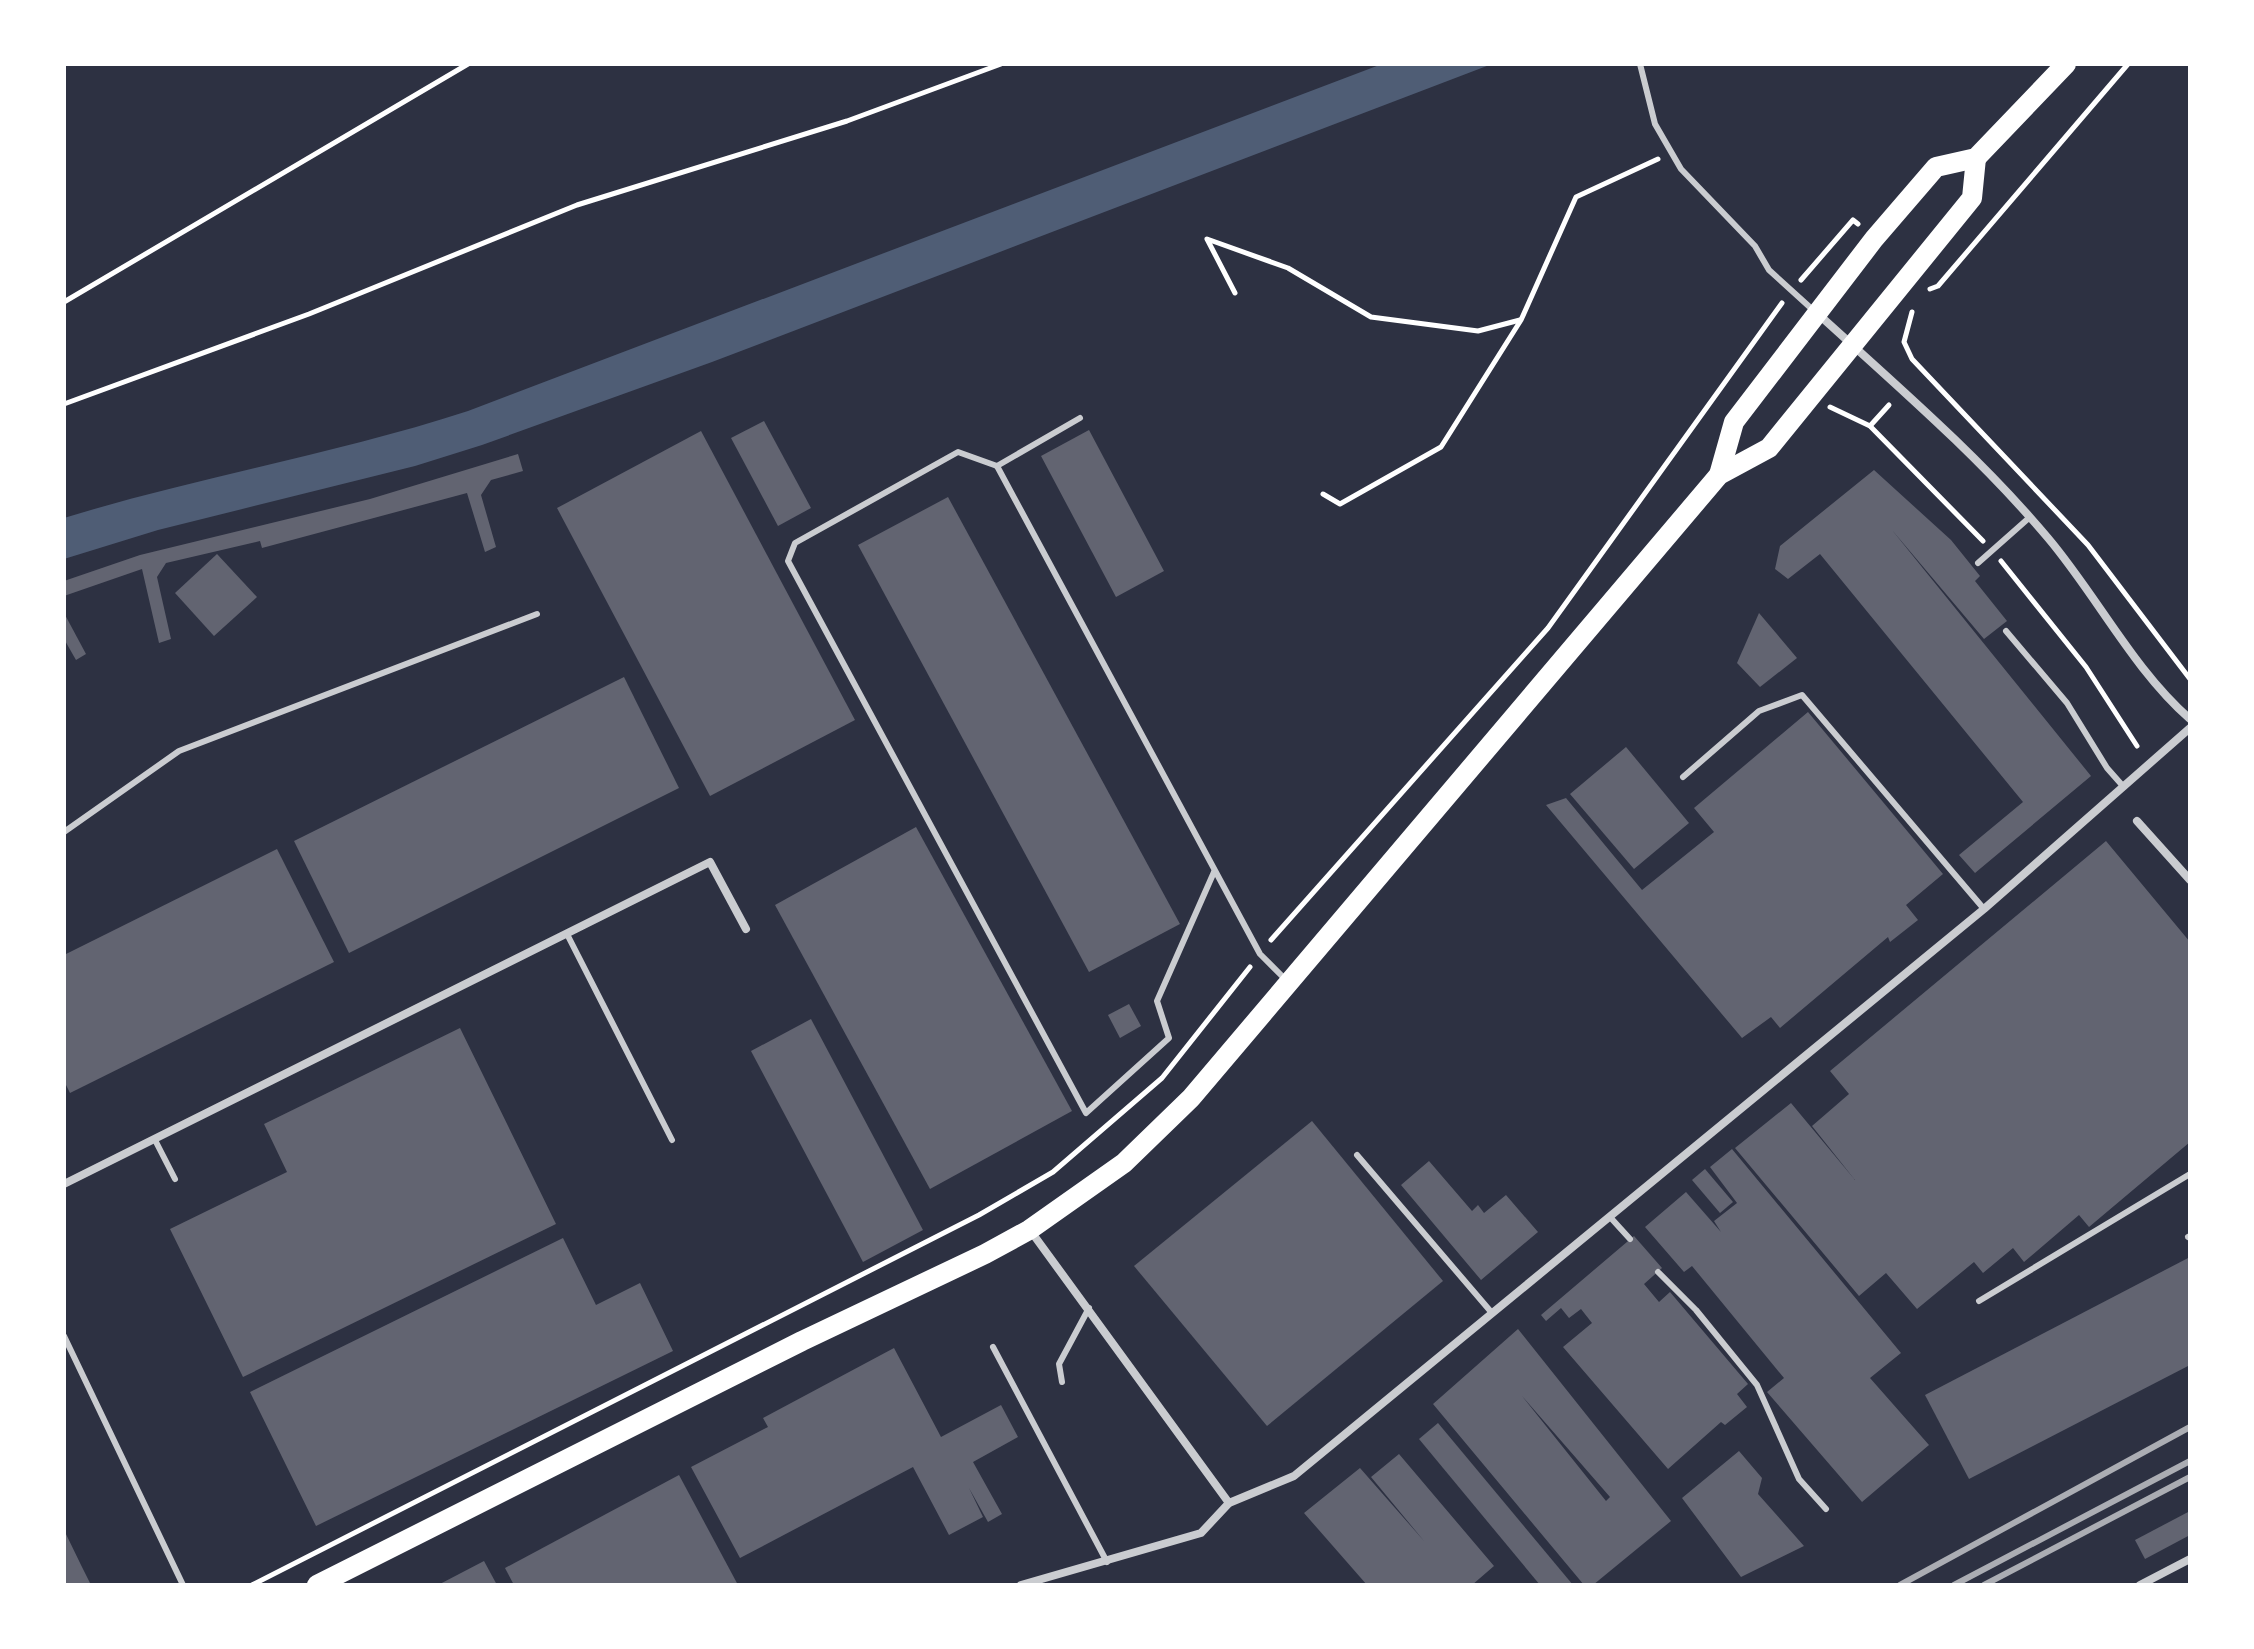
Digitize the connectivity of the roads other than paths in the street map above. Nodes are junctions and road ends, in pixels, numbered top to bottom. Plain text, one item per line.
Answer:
1 (1640, 64) edge
2 (2066, 64) edge
3 (1976, 158) junction
4 (1816, 313) junction
5 (1852, 345) junction
6 (1080, 418) dead end
7 (997, 466) junction
8 (1719, 475) junction
9 (2030, 517) junction
10 (1978, 563) dead end
11 (537, 614) dead end
12 (2006, 631) dead end
13 (2190, 719) edge
14 (2190, 728) edge
15 (1683, 777) dead end
16 (2122, 785) junction
17 (2137, 821) dead end
18 (64, 832) edge
19 (1214, 872) junction
20 (2190, 880) edge
21 (1984, 909) junction
22 (746, 929) dead end
23 (568, 936) junction
24 (1288, 982) junction
25 (155, 1140) junction
26 (672, 1140) dead end
27 (1357, 1155) dead end
28 (2190, 1174) edge
29 (175, 1179) dead end
30 (64, 1184) edge
31 (1610, 1217) junction
32 (1029, 1230) junction
33 (1630, 1239) dead end
34 (1658, 1272) dead end
35 (1979, 1301) dead end
36 (1089, 1308) junction
37 (1492, 1313) junction
38 (64, 1336) edge
39 (993, 1347) dead end
40 (1062, 1382) dead end
41 (1229, 1503) junction
42 (1826, 1509) dead end
43 (2190, 1559) edge
44 (1107, 1562) junction
45 (326, 1583) edge
46 (183, 1585) edge
47 (1021, 1585) edge
48 (2140, 1585) edge

1 - 4 lane
2 - 3 main road
3 - 4 main road
3 - 5 main road
4 - 5 street
4 - 8 main road
5 - 8 main road
5 - 9 street
6 - 7 lane
7 - 19 lane
7 - 19 lane
8 - 24 main road
9 - 10 lane
9 - 13 street
11 - 18 lane
12 - 16 lane
14 - 16 street
15 - 21 lane
16 - 21 street
17 - 20 street
19 - 24 lane
21 - 31 street
22 - 23 street
23 - 25 street
23 - 26 lane
24 - 32 main road
25 - 29 lane
25 - 30 street
27 - 37 lane
28 - 35 lane
31 - 33 lane
31 - 37 street
32 - 36 street
32 - 45 main road
34 - 42 lane
36 - 40 lane
36 - 41 street
37 - 41 street
38 - 46 lane
39 - 44 lane
41 - 44 street
43 - 48 street
44 - 47 street

